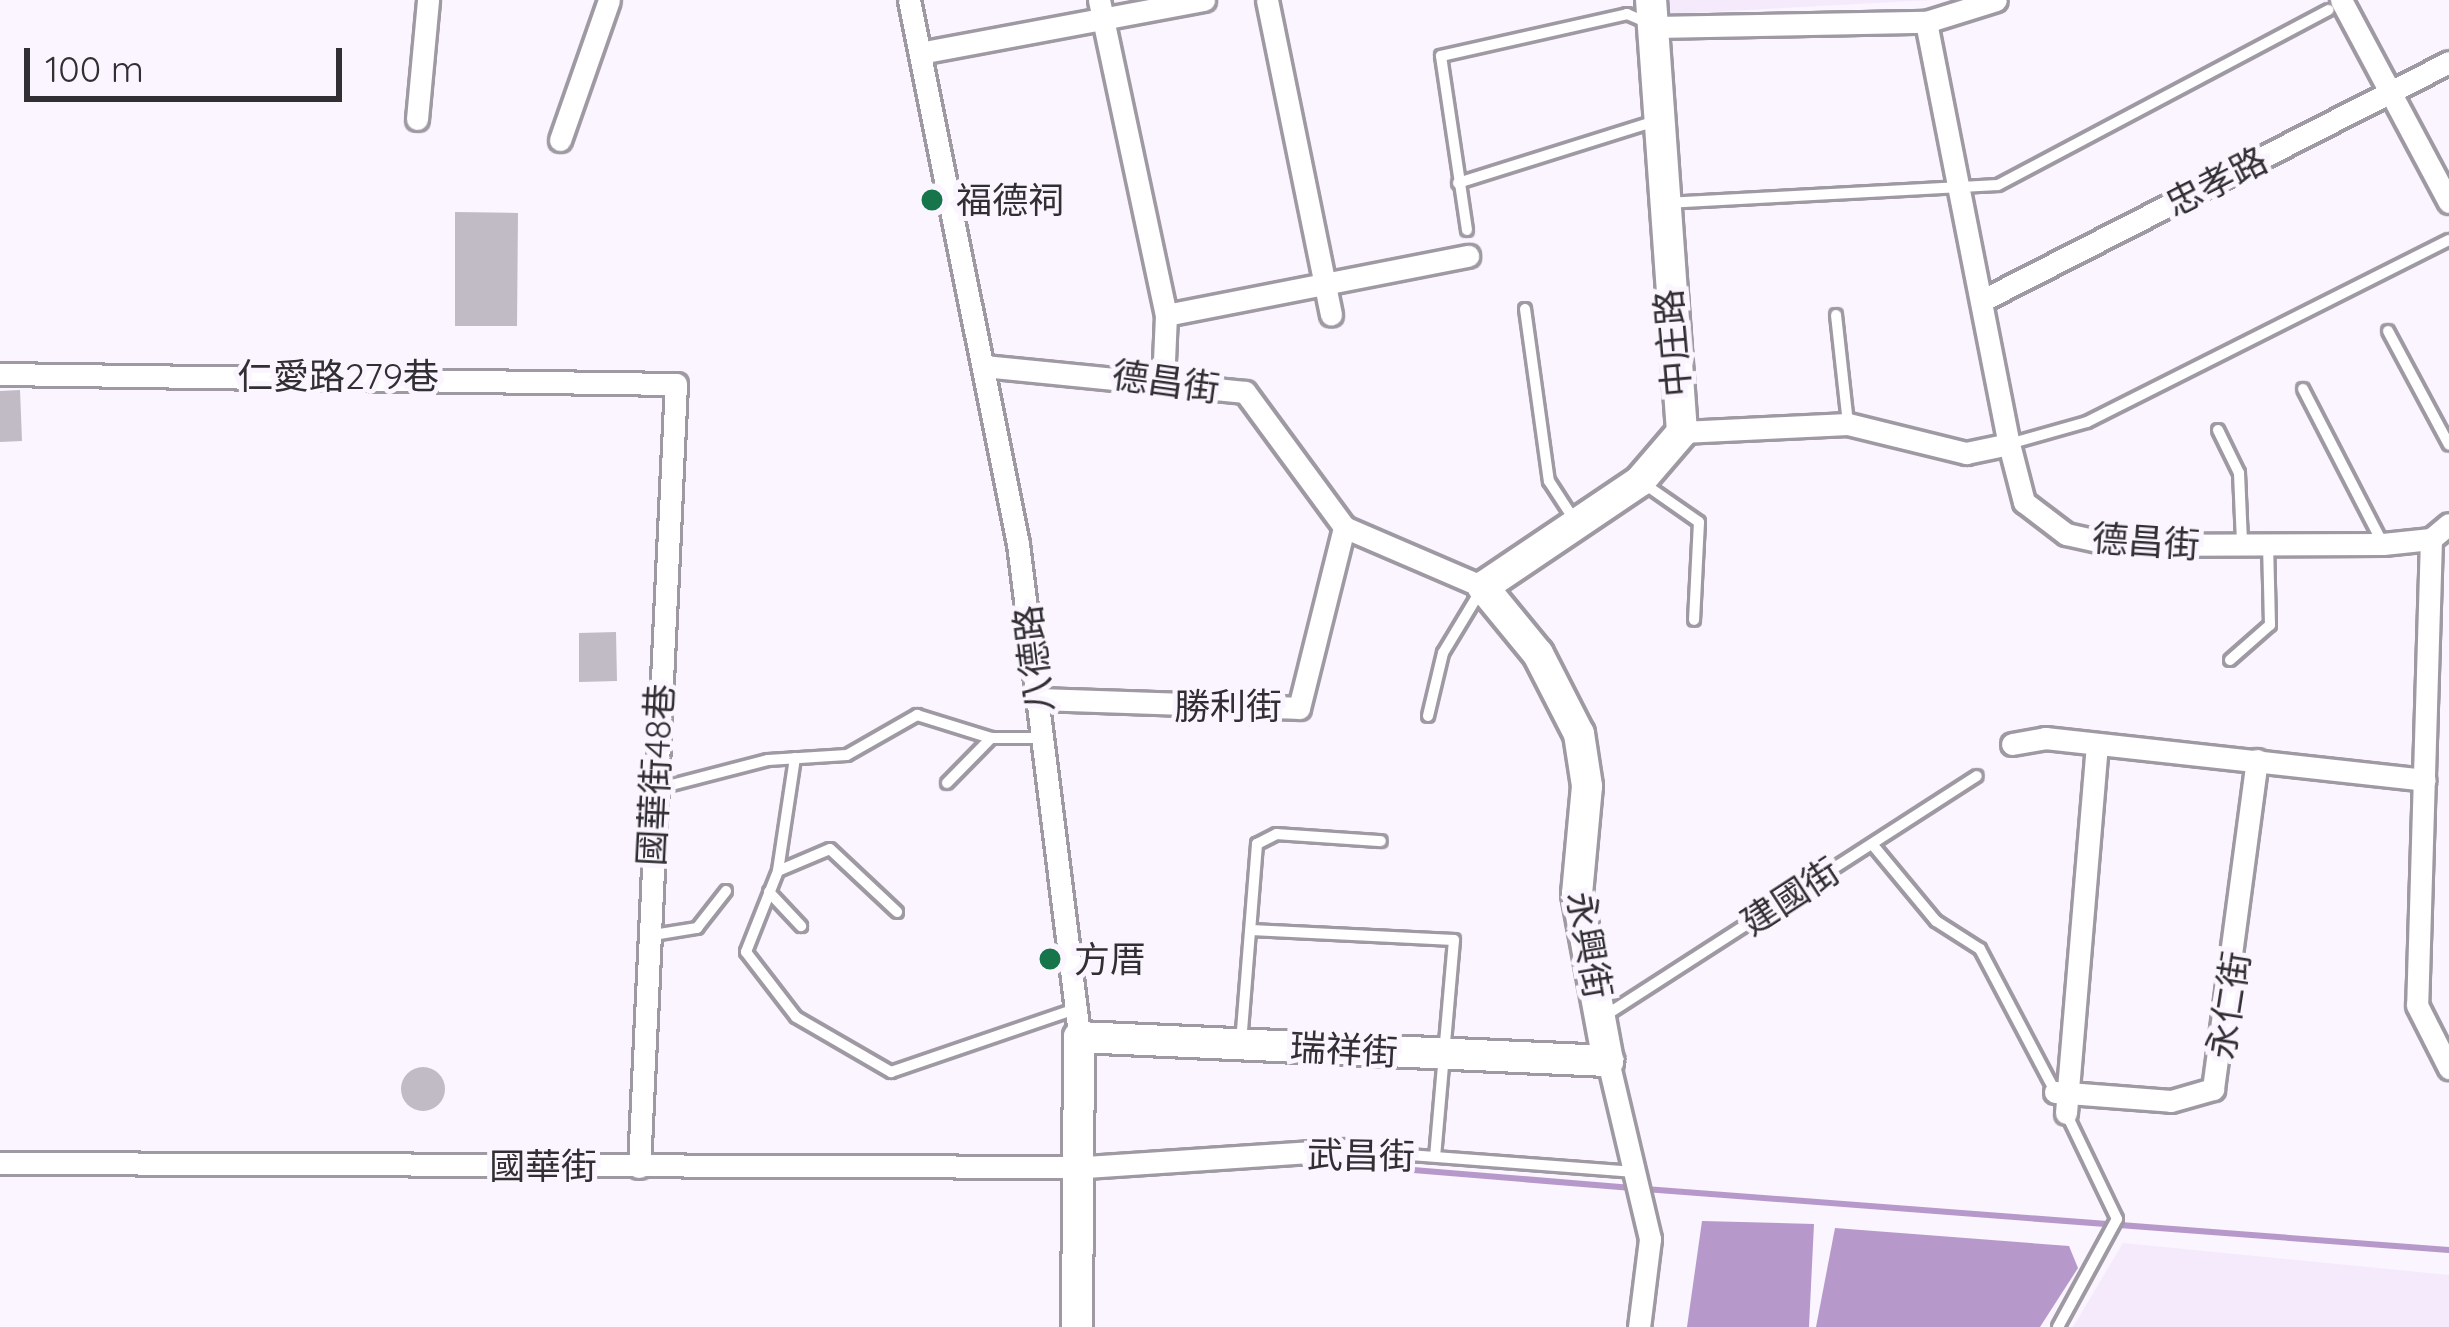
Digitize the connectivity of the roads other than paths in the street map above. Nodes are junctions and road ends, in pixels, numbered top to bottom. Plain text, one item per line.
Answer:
1 (428, 0) edge
2 (609, 0) edge
3 (909, 0) edge
4 (1204, 0) edge
5 (1267, 0) edge
6 (1996, 0) edge
7 (2340, 3) edge
8 (1101, 9) edge
9 (1653, 14) edge
10 (1926, 22) junction
11 (920, 52) junction
12 (2449, 62) edge
13 (2392, 90) junction
14 (1665, 118) junction
15 (417, 119) dead end
16 (560, 140) dead end
17 (1458, 183) junction
18 (1961, 190) junction
19 (2449, 202) edge
20 (1663, 203) junction
21 (1467, 230) dead end
22 (2449, 240) edge
23 (1468, 256) dead end
24 (1325, 283) junction
25 (1983, 300) junction
26 (1526, 309) dead end
27 (1166, 315) junction
28 (1331, 315) dead end
29 (1836, 315) dead end
30 (2388, 331) dead end
31 (984, 366) junction
32 (0, 374) edge
33 (676, 384) joint
34 (1162, 384) junction
35 (2303, 389) dead end
36 (1848, 424) junction
37 (2218, 430) dead end
38 (1682, 432) junction
39 (2009, 444) junction
40 (2449, 445) edge
41 (1640, 481) junction
42 (1573, 518) junction
43 (2449, 524) edge
44 (1344, 527) junction
45 (2431, 539) junction
46 (2383, 544) junction
47 (2268, 545) junction
48 (2242, 546) junction
49 (1483, 587) junction
50 (1694, 620) dead end
51 (2230, 660) dead end
52 (1042, 699) junction
53 (1428, 716) dead end
54 (991, 738) junction
55 (1042, 738) junction
56 (2012, 744) dead end
57 (2097, 746) junction
58 (795, 758) junction
59 (2257, 760) junction
60 (1977, 776) dead end
61 (2425, 780) junction
62 (947, 783) dead end
63 (653, 790) junction
64 (1381, 841) dead end
65 (1872, 844) junction
66 (778, 871) junction
67 (726, 891) dead end
68 (769, 892) junction
69 (897, 912) dead end
70 (801, 926) dead end
71 (1251, 930) junction
72 (646, 937) junction
73 (1603, 1017) junction
74 (1077, 1023) junction
75 (1241, 1044) junction
76 (1444, 1054) junction
77 (1608, 1061) junction
78 (2449, 1068) edge
79 (2063, 1099) junction
80 (1342, 1150) joint
81 (1435, 1156) junction
82 (0, 1163) edge
83 (639, 1167) junction
84 (1085, 1167) junction
85 (1638, 1183) junction
86 (1077, 1327) edge
87 (1639, 1327) edge
88 (2058, 1327) edge

1 - 15 street
2 - 16 street
3 - 11 street, 八德路
4 - 8 street
5 - 24 street
6 - 10 street
7 - 13 street
7 - 18 lane
8 - 11 street
8 - 27 street
9 - 10 street
9 - 14 street, 中庄路
9 - 17 lane
10 - 18 street, 德昌街
11 - 31 street, 八德路
12 - 13 street, 忠孝路
13 - 19 street
13 - 25 street, 忠孝路
14 - 17 lane
14 - 20 street, 中庄路
17 - 21 lane
18 - 20 lane
18 - 25 street, 德昌街
20 - 38 street, 中庄路
22 - 39 lane
23 - 24 street
24 - 27 street
24 - 28 street
25 - 39 street, 德昌街
26 - 42 lane
27 - 34 street
29 - 36 lane
30 - 40 lane
31 - 34 street, 德昌街
31 - 52 street, 八德路
32 - 33 street, 仁愛路279巷
33 - 63 street, 國華街48巷
34 - 44 street, 德昌街
35 - 46 lane
36 - 38 street
36 - 39 street
37 - 48 lane
38 - 41 street, 中庄路
39 - 48 street, 德昌街
41 - 42 street, 中庄路
41 - 50 lane
42 - 49 street, 中庄路
43 - 45 street
44 - 49 street
44 - 52 street, 勝利街
45 - 46 street, 德昌街
45 - 61 street
46 - 47 street, 德昌街
47 - 48 street, 德昌街
47 - 51 lane
49 - 53 lane
49 - 73 street, 永興街
52 - 55 street, 八德路
54 - 55 lane
54 - 58 lane
54 - 62 lane
55 - 74 street, 八德路
56 - 57 street
57 - 59 street
57 - 79 street
58 - 63 lane
58 - 66 lane
59 - 61 street
59 - 79 street, 永仁街
60 - 65 lane, 建國街
61 - 78 street
63 - 72 street, 國華街48巷
64 - 71 lane
65 - 73 lane, 建國街
65 - 79 lane
66 - 68 lane
66 - 69 lane
67 - 72 lane
68 - 70 lane
68 - 74 lane
71 - 75 lane
71 - 76 lane
72 - 83 street, 國華街48巷
73 - 77 street, 永興街
74 - 75 street, 瑞祥街
74 - 84 street, 八德路
75 - 76 street, 瑞祥街
76 - 77 street, 瑞祥街
76 - 81 lane
77 - 85 street, 永興街
79 - 88 lane
80 - 81 lane, 武昌街
80 - 84 street, 武昌街
81 - 85 lane, 武昌街
82 - 83 street, 國華街
83 - 84 street, 國華街
84 - 86 street, 八德路
85 - 87 street, 永興街

